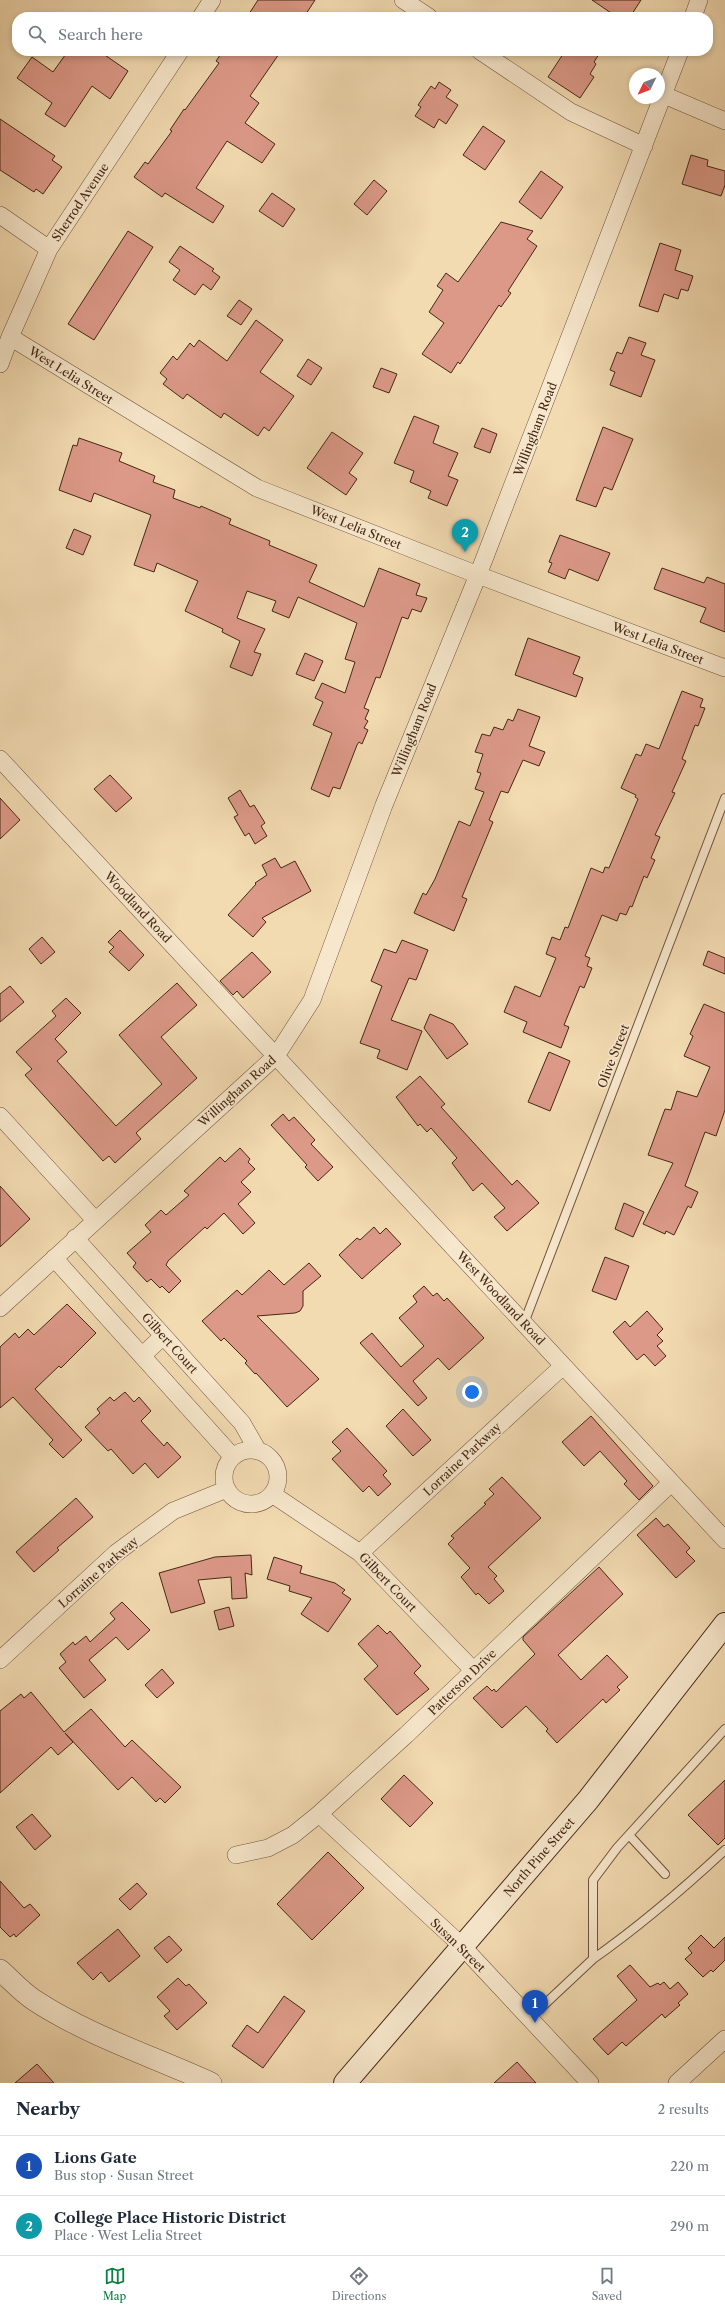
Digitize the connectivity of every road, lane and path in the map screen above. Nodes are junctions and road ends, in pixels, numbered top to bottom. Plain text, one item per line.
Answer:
1 (212, 0) edge
2 (403, 0) edge
3 (699, 0) edge
4 (205, 12) edge
5 (421, 12) edge
6 (695, 12) edge
7 (177, 56) edge
8 (487, 56) edge
9 (678, 56) edge
10 (665, 92) edge
11 (665, 95) edge
12 (660, 104) edge
13 (725, 121) edge
14 (644, 146) junction
15 (0, 215) edge
16 (49, 249) junction
17 (10, 337) junction
18 (0, 364) edge
19 (478, 575) junction
20 (725, 668) edge
21 (0, 759) edge
22 (725, 798) edge
23 (276, 1056) junction
24 (0, 1116) edge
25 (95, 1220) junction
26 (75, 1238) junction
27 (54, 1258) junction
28 (0, 1308) edge
29 (524, 1323) junction
30 (163, 1336) junction
31 (142, 1356) junction
32 (563, 1366) junction
33 (258, 1451) junction
34 (233, 1457) junction
35 (671, 1482) junction
36 (227, 1489) junction
37 (272, 1494) junction
38 (725, 1540) edge
39 (360, 1552) junction
40 (725, 1624) edge
41 (0, 1660) edge
42 (474, 1671) junction
43 (725, 1729) edge
44 (319, 1814) junction
45 (629, 1835) junction
46 (725, 1850) edge
47 (236, 1855) dead end
48 (665, 1874) dead end
49 (462, 1946) junction
50 (593, 1960) junction
51 (0, 1970) edge
52 (530, 2018) junction
53 (725, 2039) edge
54 (211, 2083) edge
55 (345, 2083) edge
56 (590, 2083) edge
57 (676, 2083) edge

1 - 4 street
2 - 5 street
3 - 6 street
7 - 16 street, Sherrod Avenue
8 - 14 street
9 - 10 street, Willingham Road
11 - 13 street
12 - 14 street, Willingham Road
14 - 19 street, Willingham Road
15 - 16 street
16 - 17 street, Sherrod Avenue
17 - 18 street, Sherrod Avenue
17 - 19 street, West Lelia Street
19 - 20 street, West Lelia Street
19 - 23 street, Willingham Road
21 - 23 street, Woodland Road
22 - 29 lane, Olive Street
23 - 25 street, Willingham Road
23 - 29 street, West Woodland Road
24 - 25 street
25 - 26 street, Willingham Road
26 - 27 street, Willingham Road
26 - 30 street, Gilbert Court
27 - 28 street, Willingham Road
27 - 31 street
29 - 32 street, West Woodland Road
30 - 31 street
30 - 33 street, Gilbert Court
31 - 34 street
32 - 35 street, West Woodland Road
32 - 39 street, Lorraine Parkway
33 - 34 street
33 - 37 street
34 - 36 street
35 - 38 street, West Woodland Road
35 - 42 street, Patterson Drive
36 - 37 street
36 - 41 street, Lorraine Parkway
37 - 39 street, Gilbert Court
39 - 42 street, Gilbert Court
40 - 49 main road, North Pine Street
42 - 44 street, Patterson Drive
43 - 45 lane
44 - 47 street, Patterson Drive
44 - 49 street, Susan Street
45 - 48 lane
45 - 50 lane
46 - 50 lane
49 - 52 street, Susan Street
49 - 55 main road, North Pine Street
50 - 52 lane
51 - 54 street
52 - 56 street, Susan Street
53 - 57 street

